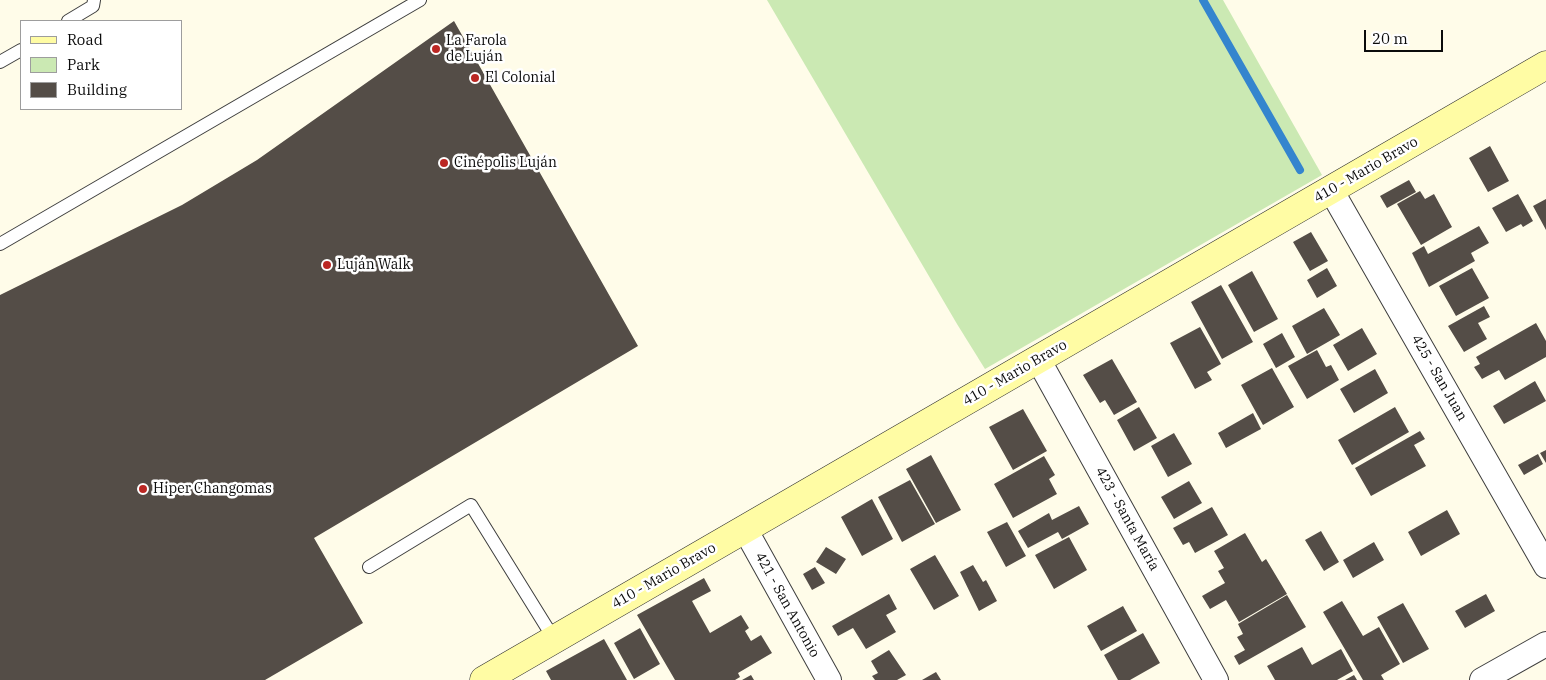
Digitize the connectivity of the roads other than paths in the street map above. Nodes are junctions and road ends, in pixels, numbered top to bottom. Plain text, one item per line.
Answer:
1 (94, 0) edge
2 (420, 0) edge
3 (70, 20) edge
4 (20, 51) edge
5 (0, 62) edge
6 (1546, 65) edge
7 (1331, 190) junction
8 (0, 244) edge
9 (1038, 359) junction
10 (745, 529) junction
11 (1546, 566) edge
12 (368, 567) dead end
13 (554, 639) junction
14 (1546, 644) edge
15 (484, 680) edge
16 (830, 680) edge
17 (1216, 680) edge
18 (1482, 680) edge

1 - 3 lane
2 - 8 lane
4 - 5 lane
6 - 7 street, 410 - Mario Bravo
7 - 9 street, 410 - Mario Bravo
7 - 11 street, 425 - San Juan
9 - 10 street, 410 - Mario Bravo
9 - 17 street, 423 - Santa María
10 - 13 street, 410 - Mario Bravo
10 - 16 street, 421 - San Antonio
12 - 13 lane
13 - 15 street, 410 - Mario Bravo
14 - 18 street

